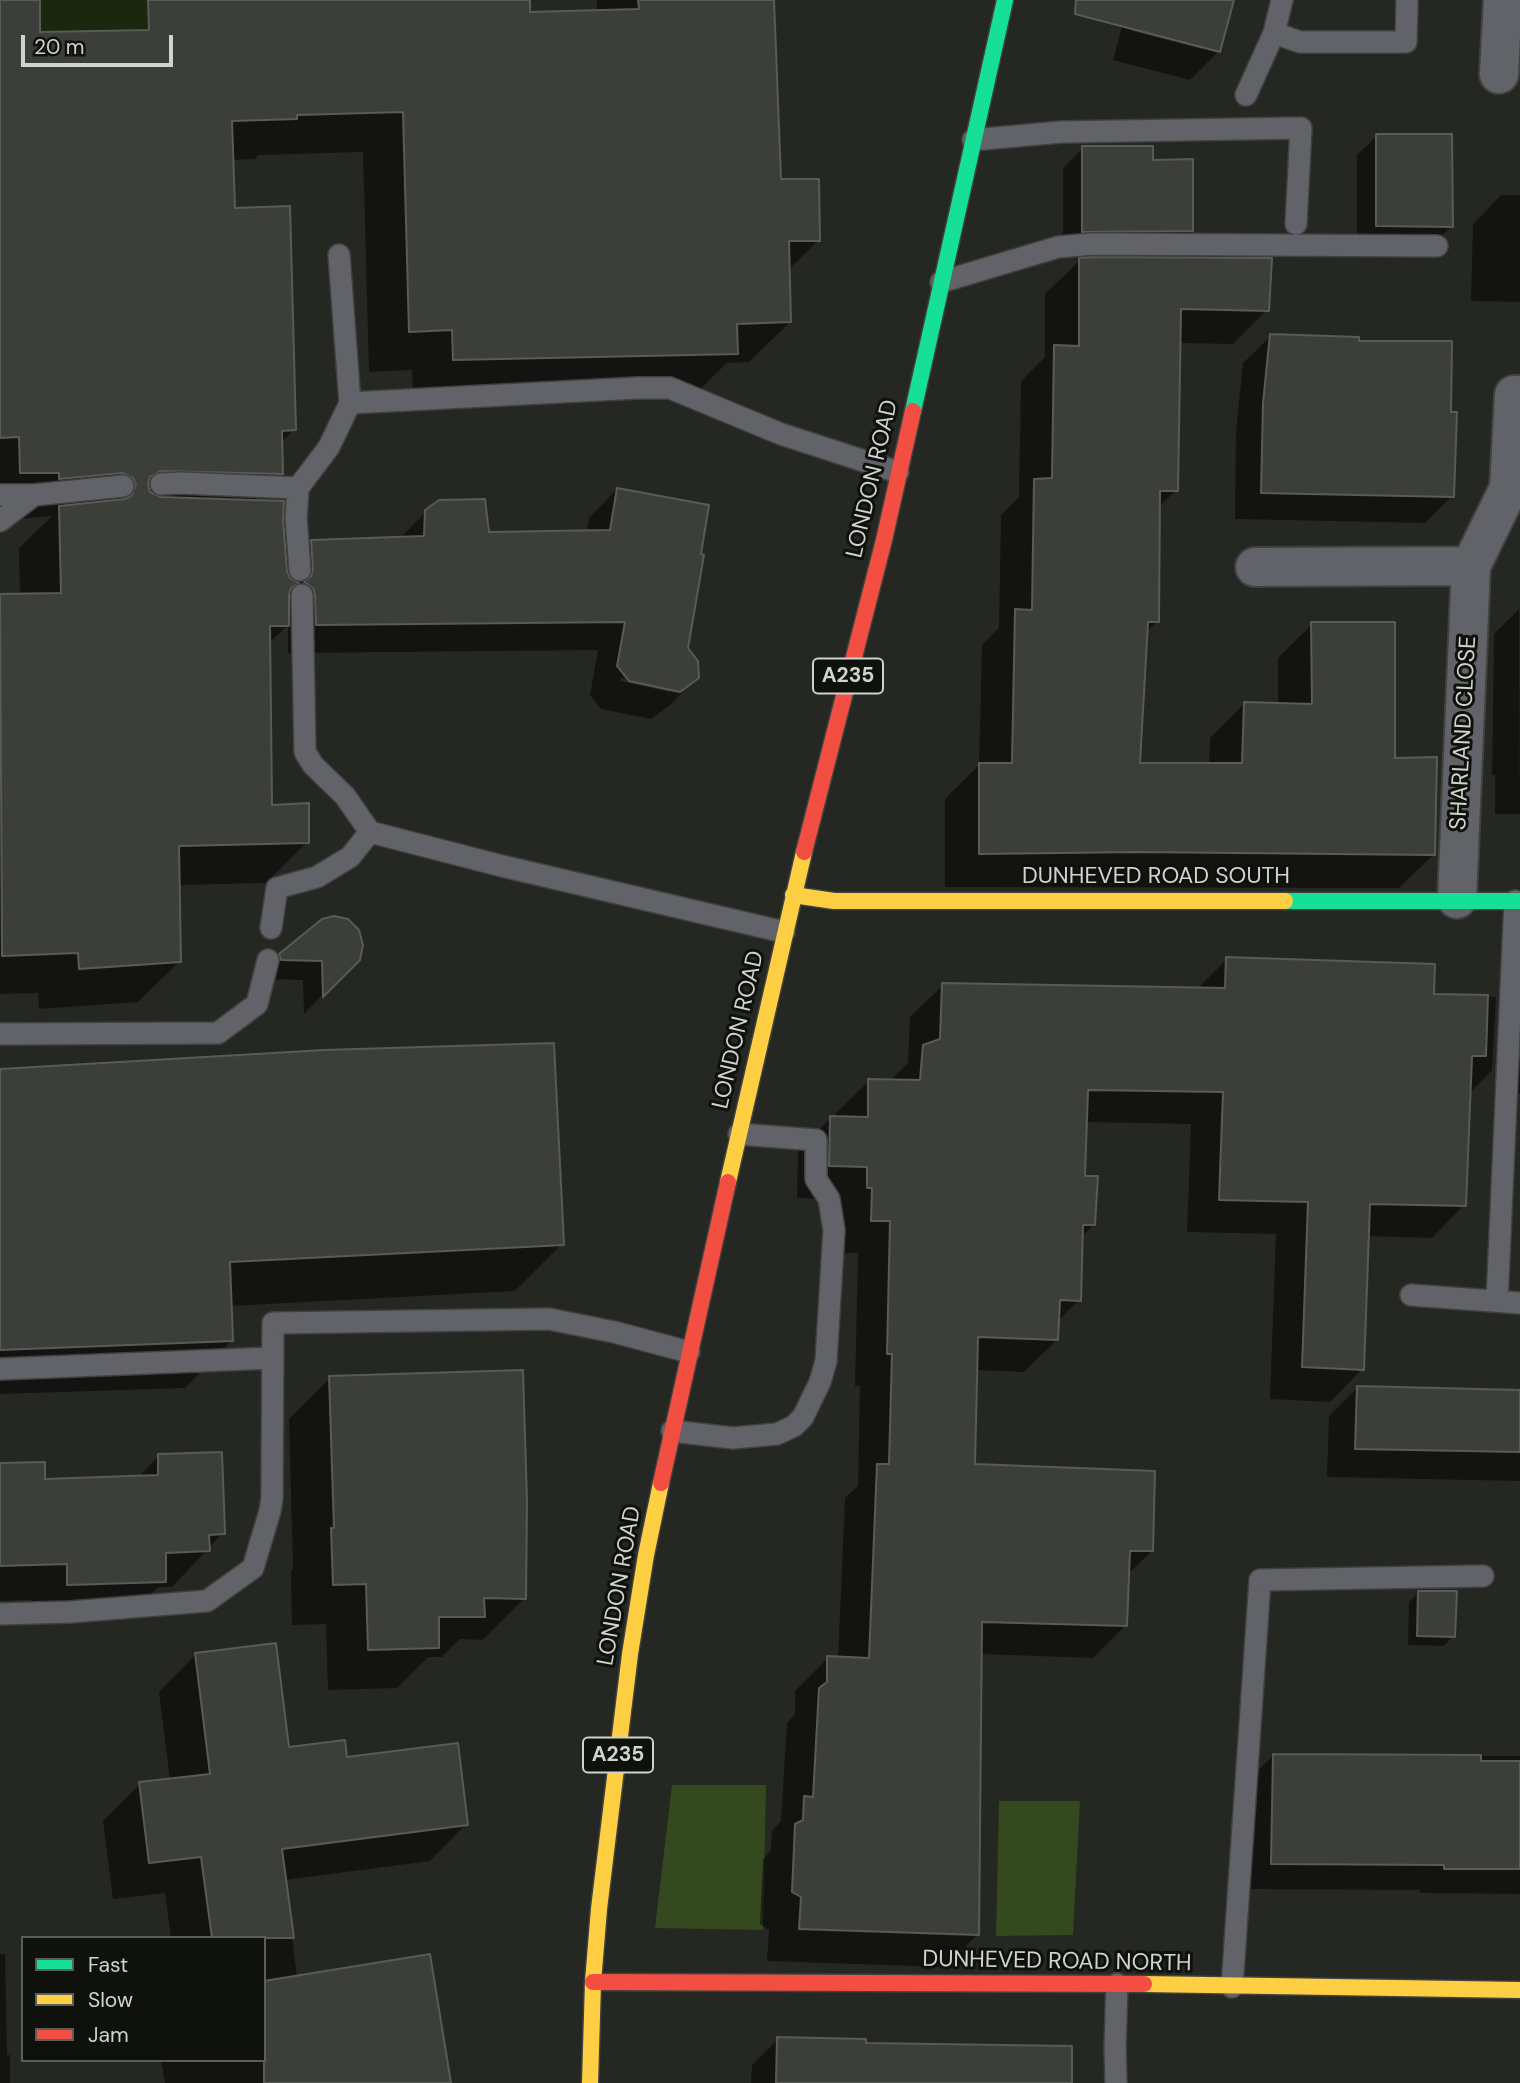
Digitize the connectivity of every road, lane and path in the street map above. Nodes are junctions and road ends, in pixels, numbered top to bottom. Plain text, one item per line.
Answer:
1 (1005, 0) edge
2 (1282, 0) edge
3 (1407, 0) edge
4 (1503, 0) edge
5 (1274, 33) junction
6 (1499, 74) dead end
7 (1246, 94) dead end
8 (973, 140) junction
9 (1296, 224) dead end
10 (1437, 246) dead end
11 (339, 256) dead end
12 (942, 282) junction
13 (1520, 395) edge
14 (350, 403) junction
15 (898, 472) junction
16 (160, 484) dead end
17 (123, 486) dead end
18 (298, 488) junction
19 (0, 495) edge
20 (34, 495) junction
21 (0, 521) edge
22 (1471, 566) junction
23 (1255, 567) dead end
24 (300, 570) dead end
25 (302, 595) dead end
26 (370, 832) junction
27 (793, 895) junction
28 (1457, 899) junction
29 (1518, 901) edge
30 (271, 928) dead end
31 (784, 932) junction
32 (268, 960) dead end
33 (0, 1034) edge
34 (739, 1135) junction
35 (1411, 1294) dead end
36 (1497, 1301) junction
37 (1520, 1303) edge
38 (689, 1352) junction
39 (273, 1358) junction
40 (0, 1369) edge
41 (672, 1431) junction
42 (1483, 1576) dead end
43 (0, 1614) edge
44 (593, 1982) junction
45 (1117, 1984) junction
46 (1232, 1987) junction
47 (1520, 1990) edge
48 (590, 2083) edge
49 (1116, 2083) edge

1 - 8 main road, LONDON ROAD / A235
2 - 5 lane
3 - 5 lane
4 - 6 street
5 - 7 lane
8 - 9 lane
8 - 12 main road, LONDON ROAD / A235
10 - 12 lane
11 - 14 lane
12 - 15 main road, LONDON ROAD / A235
13 - 22 street, SHARLAND CLOSE
14 - 15 lane
14 - 18 lane
15 - 27 main road, LONDON ROAD / A235
16 - 18 lane
17 - 20 lane
18 - 24 lane
19 - 20 lane
20 - 21 lane
22 - 23 street
22 - 28 street, SHARLAND CLOSE
25 - 26 lane
26 - 30 lane
26 - 31 lane
27 - 28 main road, DUNHEVED ROAD SOUTH
27 - 31 main road, LONDON ROAD / A235
28 - 29 main road, DUNHEVED ROAD SOUTH
29 - 36 lane
31 - 34 main road, LONDON ROAD / A235
32 - 33 lane
34 - 38 main road, LONDON ROAD / A235
34 - 41 lane
35 - 36 lane
36 - 37 lane
38 - 39 lane
38 - 41 main road, LONDON ROAD / A235
39 - 40 lane
39 - 43 lane
41 - 44 main road, LONDON ROAD / A235
42 - 46 lane
44 - 45 main road, DUNHEVED ROAD NORTH
44 - 48 main road, LONDON ROAD / A235
45 - 46 main road, DUNHEVED ROAD NORTH
45 - 49 lane
46 - 47 main road, DUNHEVED ROAD NORTH

